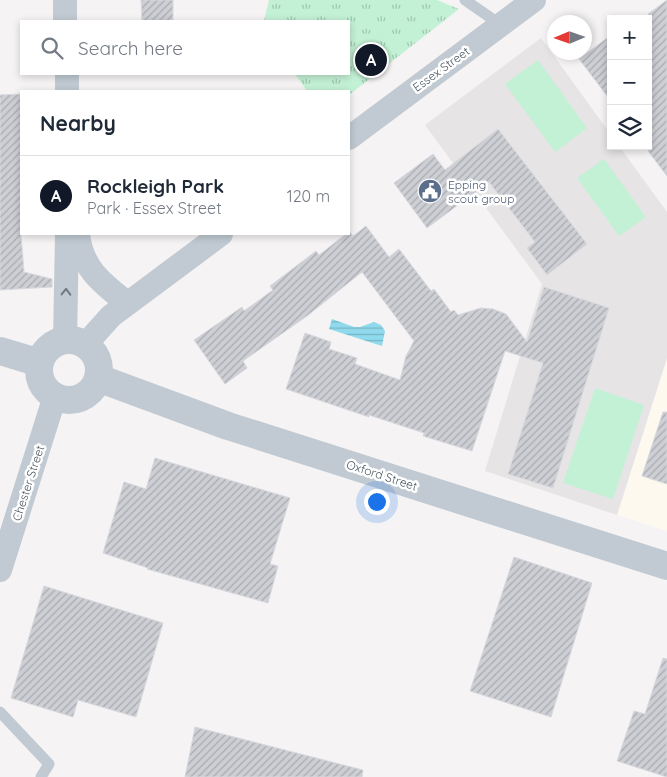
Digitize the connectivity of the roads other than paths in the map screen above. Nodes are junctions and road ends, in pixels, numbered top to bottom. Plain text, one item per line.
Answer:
1 (65, 0) edge
2 (465, 0) edge
3 (534, 0) edge
4 (65, 20) edge
5 (501, 25) junction
6 (67, 75) edge
7 (67, 90) edge
8 (350, 137) edge
9 (67, 235) edge
10 (78, 235) edge
11 (220, 235) edge
12 (127, 303) junction
13 (75, 342) junction
14 (0, 351) edge
15 (40, 364) junction
16 (98, 378) junction
17 (55, 396) junction
18 (667, 566) edge
19 (0, 570) edge
20 (0, 712) edge
21 (41, 777) edge

1 - 4 street
2 - 5 lane
3 - 5 street, Essex Street
5 - 8 street, Essex Street
6 - 7 street
13 -> 9 street
10 - 12 street
11 - 12 street
12 - 13 street
13 - 15 street
13 - 16 street
14 - 15 street
15 - 17 street
16 - 17 street
16 - 18 street, Oxford Street
17 - 19 street, Chester Street
20 - 21 lane

